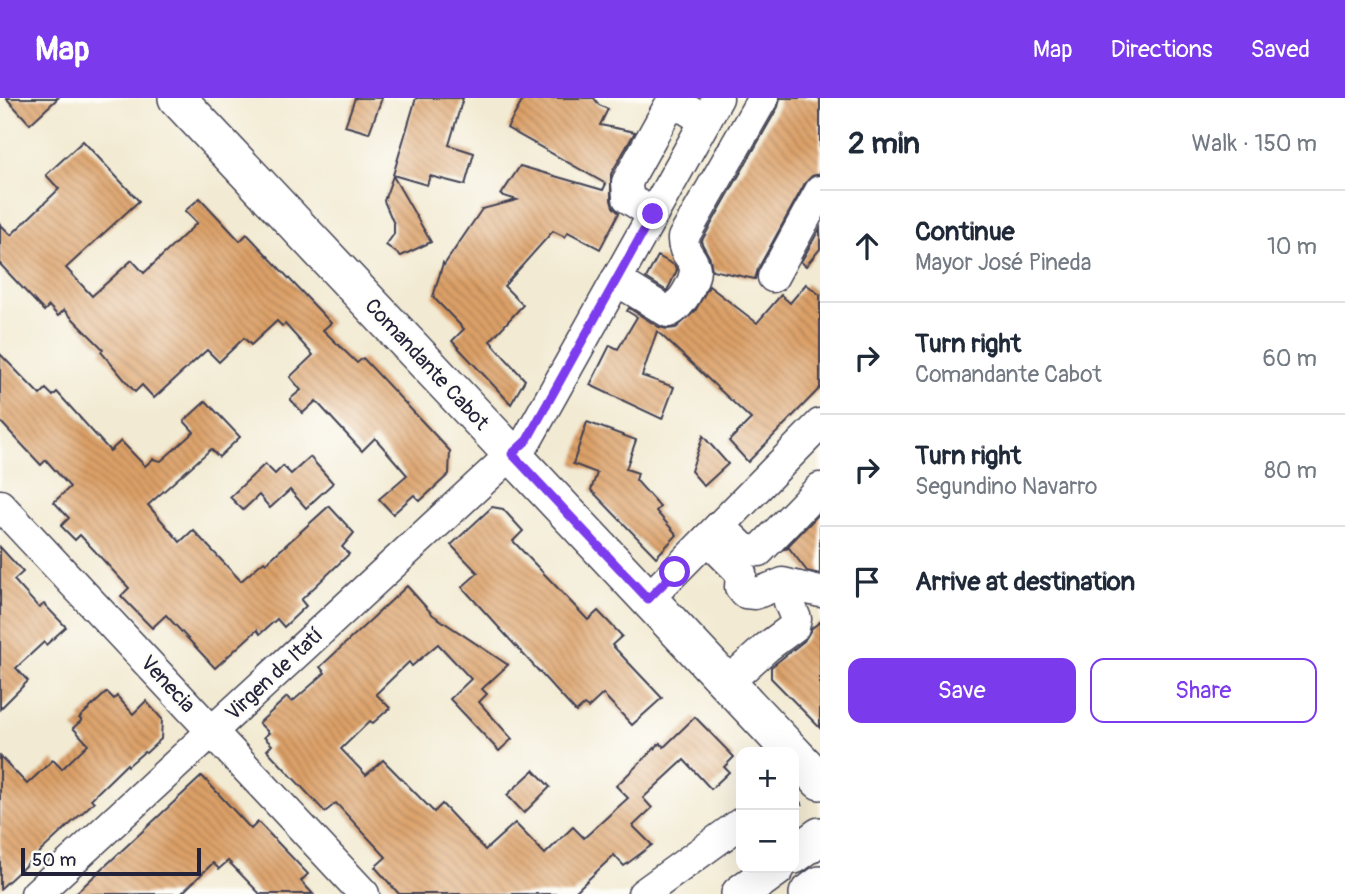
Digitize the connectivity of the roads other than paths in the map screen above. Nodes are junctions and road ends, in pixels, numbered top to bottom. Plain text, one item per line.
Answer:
1 (177, 98) edge
2 (763, 98) edge
3 (712, 109) edge
4 (820, 191) edge
5 (773, 277) dead end
6 (616, 280) junction
7 (820, 424) edge
8 (512, 454) junction
9 (820, 488) edge
10 (0, 505) edge
11 (714, 532) junction
12 (809, 589) edge
13 (648, 599) junction
14 (727, 683) junction
15 (212, 731) junction
16 (802, 769) edge
17 (736, 827) edge
18 (820, 836) edge
19 (799, 851) edge
20 (769, 873) edge
21 (820, 885) edge
22 (36, 894) edge
23 (364, 894) edge
24 (643, 894) edge
25 (740, 894) edge
26 (808, 894) edge

1 - 8 main road, Comandante Cabot
2 - 6 street
3 - 6 street, Virgen de Itatí
4 - 5 street
6 - 8 street, Virgen de Itatí
7 - 11 street
8 - 13 main road, Comandante Cabot
8 - 15 street, Virgen de Itatí
9 - 11 street
10 - 15 street, Venecia
11 - 12 street
11 - 13 street
12 - 14 street
13 - 14 main road, Comandante Cabot
14 - 16 main road, Comandante Cabot
15 - 22 street, Virgen de Itatí
15 - 23 street, Venecia
17 - 24 street
18 - 19 main road
20 - 25 main road
21 - 26 main road

